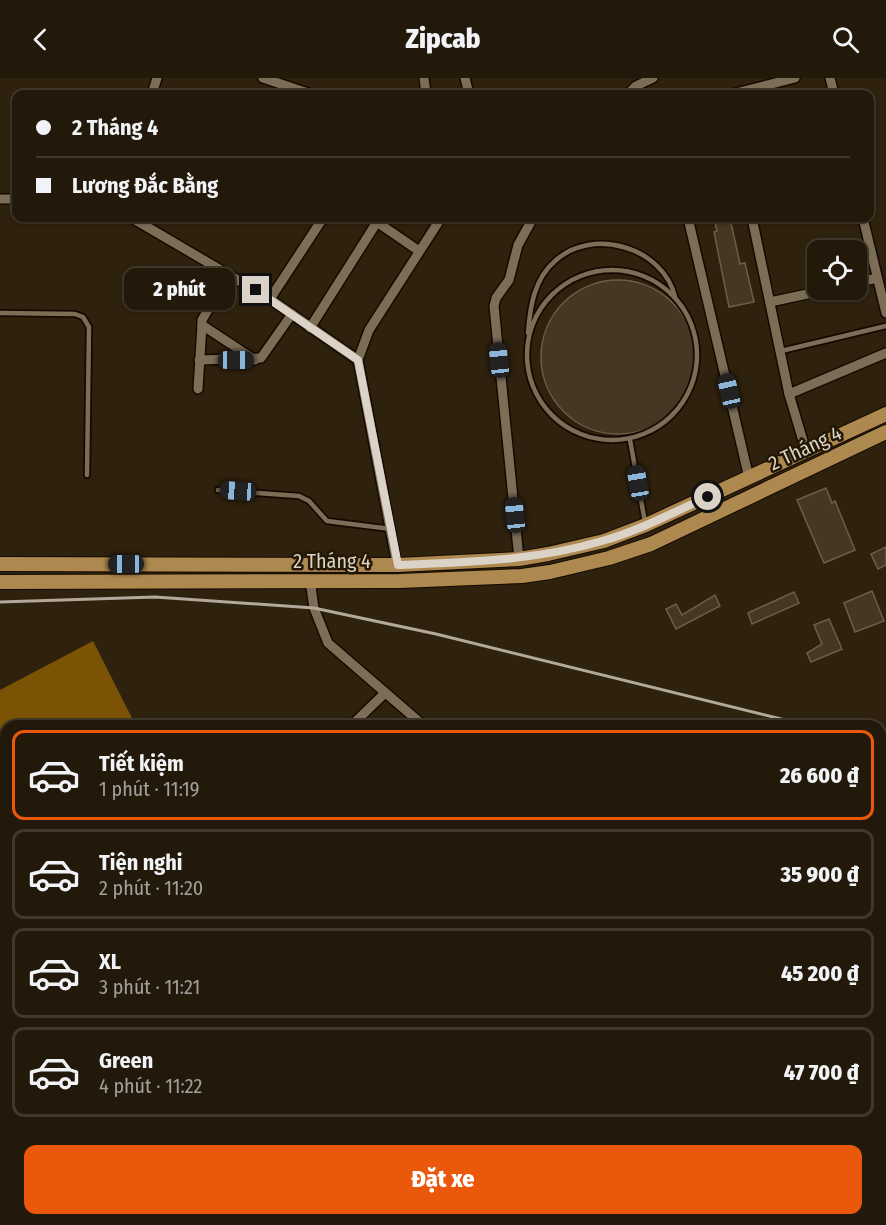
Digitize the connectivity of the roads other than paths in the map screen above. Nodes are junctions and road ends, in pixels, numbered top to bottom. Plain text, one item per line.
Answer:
1 (263, 78) edge
2 (652, 78) edge
3 (795, 78) edge
4 (299, 90) edge
5 (632, 90) edge
6 (748, 90) edge
7 (139, 222) edge
8 (320, 222) edge
9 (373, 222) edge
10 (377, 222) edge
11 (438, 222) edge
12 (531, 222) edge
13 (688, 222) edge
14 (753, 222) edge
15 (864, 222) edge
16 (419, 250) junction
17 (229, 274) junction
18 (877, 278) junction
19 (867, 280) edge
20 (807, 294) edge
21 (675, 297) junction
22 (270, 299) junction
23 (770, 302) junction
24 (0, 313) edge
25 (886, 313) edge
26 (292, 315) junction
27 (202, 325) junction
28 (886, 326) edge
29 (310, 328) junction
30 (526, 350) junction
31 (780, 351) junction
32 (886, 353) edge
33 (199, 360) junction
34 (255, 360) junction
35 (358, 360) junction
36 (198, 389) dead end
37 (789, 394) junction
38 (886, 414) edge
39 (886, 432) edge
40 (630, 440) junction
41 (806, 452) junction
42 (87, 475) dead end
43 (749, 478) junction
44 (218, 490) dead end
45 (646, 525) junction
46 (391, 529) junction
47 (651, 544) junction
48 (519, 559) junction
49 (0, 564) edge
50 (126, 564) junction
51 (398, 565) junction
52 (522, 576) junction
53 (310, 580) junction
54 (126, 581) junction
55 (400, 581) junction
56 (0, 582) edge
57 (385, 693) junction
58 (357, 720) edge
59 (417, 720) edge

1 - 4 street
2 - 5 street
3 - 6 street
7 - 17 street
8 - 22 street
9 - 29 street
10 - 16 street
11 - 16 street
12 - 48 street
13 - 43 street
14 - 23 street
15 - 18 street
16 - 35 street
17 - 22 street
17 - 27 street
18 - 19 street
18 - 25 street
20 - 23 street
21 - 30 lane
21 - 30 lane
21 - 40 lane
22 - 26 street
23 - 31 street
24 - 42 lane
26 - 29 street
26 - 34 street
27 - 33 street
27 - 34 street
28 - 31 lane
29 - 35 street
30 - 40 lane
31 - 37 street
32 - 37 street
33 - 34 street
33 - 36 street
35 - 46 street
37 - 41 street
38 - 41 main road, 2 Tháng 4
39 - 47 main road, 2 Tháng 4
40 - 45 lane
41 - 43 main road, 2 Tháng 4
43 - 45 main road, 2 Tháng 4
44 - 46 lane
45 - 47 main road
45 - 48 main road, 2 Tháng 4
46 - 51 street
47 - 52 main road, 2 Tháng 4
48 - 51 main road, 2 Tháng 4
48 - 52 main road
49 - 50 main road, 2 Tháng 4
50 - 51 main road, 2 Tháng 4
50 - 54 main road
51 - 55 main road
52 - 55 main road, 2 Tháng 4
53 - 54 main road, 2 Tháng 4
53 - 55 main road, 2 Tháng 4
53 - 57 street
54 - 56 main road, 2 Tháng 4
57 - 58 street
57 - 59 street

